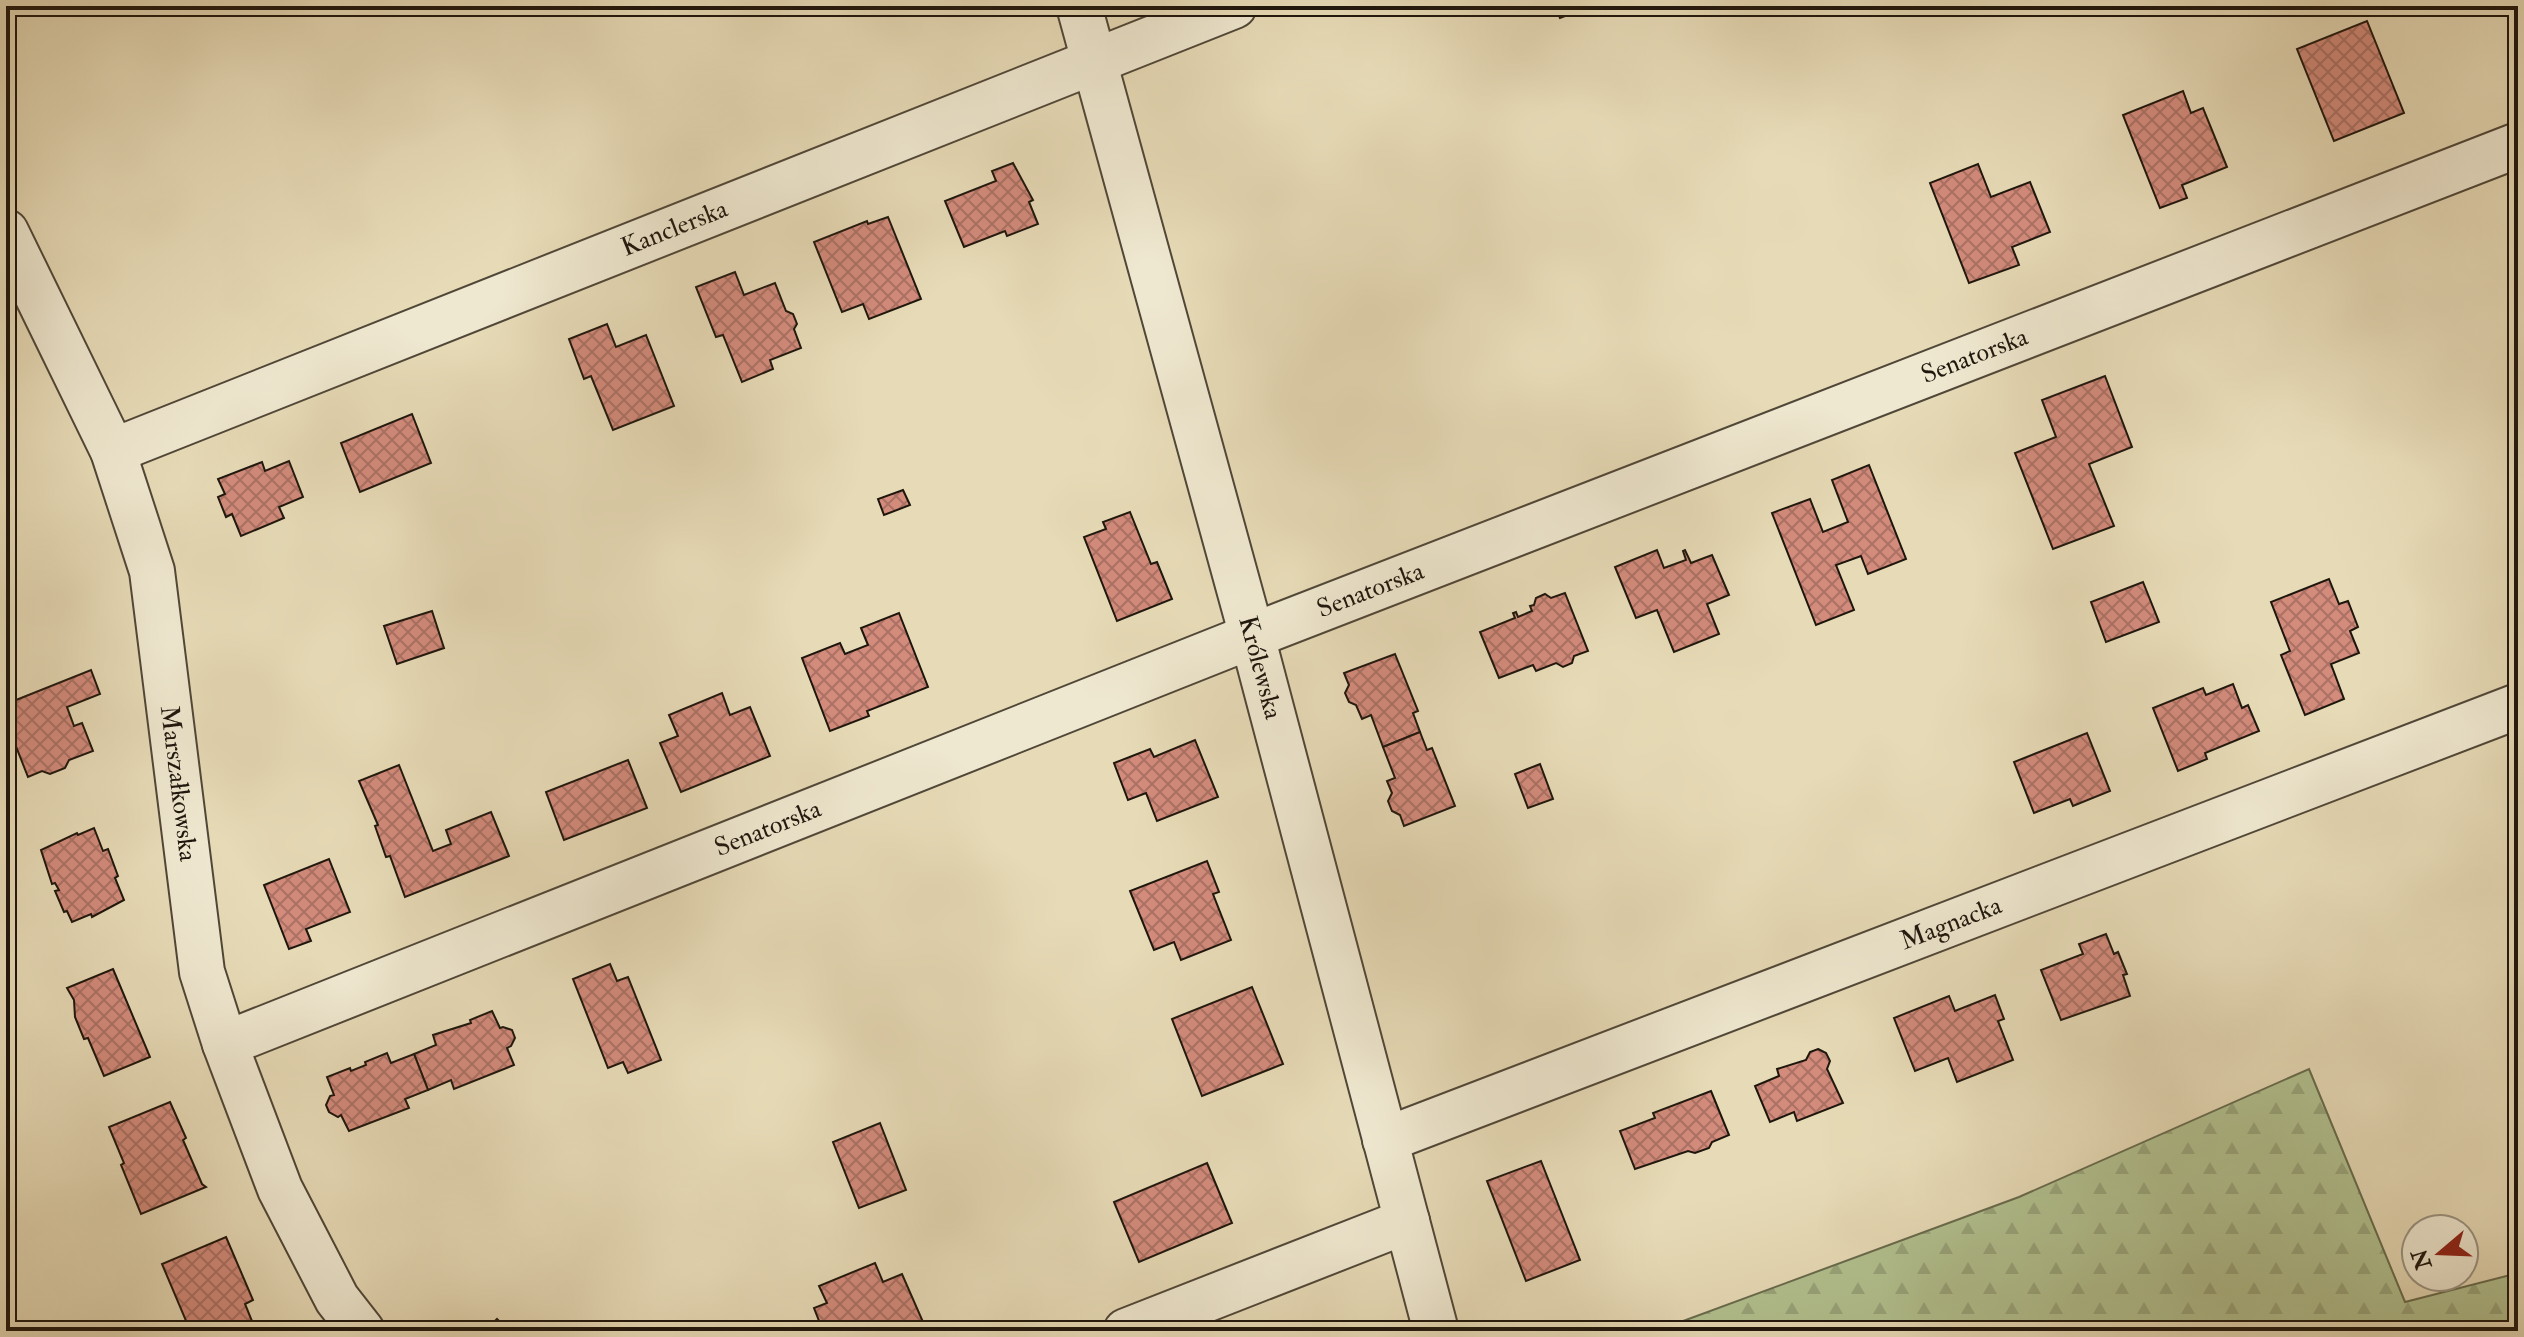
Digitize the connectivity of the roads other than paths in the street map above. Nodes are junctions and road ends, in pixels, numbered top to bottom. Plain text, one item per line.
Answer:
1 (1079, 6) edge
2 (1234, 6) edge
3 (1094, 62) junction
4 (2518, 145) edge
5 (6, 232) edge
6 (113, 451) junction
7 (1252, 636) junction
8 (2518, 706) edge
9 (225, 1044) junction
10 (1385, 1140) junction
11 (1407, 1221) junction
12 (362, 1331) edge
13 (1126, 1331) edge
14 (1436, 1331) edge

1 - 3 street, Królewska
2 - 3 street, Kanclerska
3 - 6 street, Kanclerska
3 - 7 street, Królewska
4 - 7 street, Senatorska
5 - 6 street, Marszałkowska
6 - 9 street, Marszałkowska
7 - 9 street, Senatorska
7 - 10 street, Królewska
8 - 10 street, Magnacka
9 - 12 street, Marszałkowska
10 - 11 street, Królewska
11 - 13 street
11 - 14 street, Królewska

